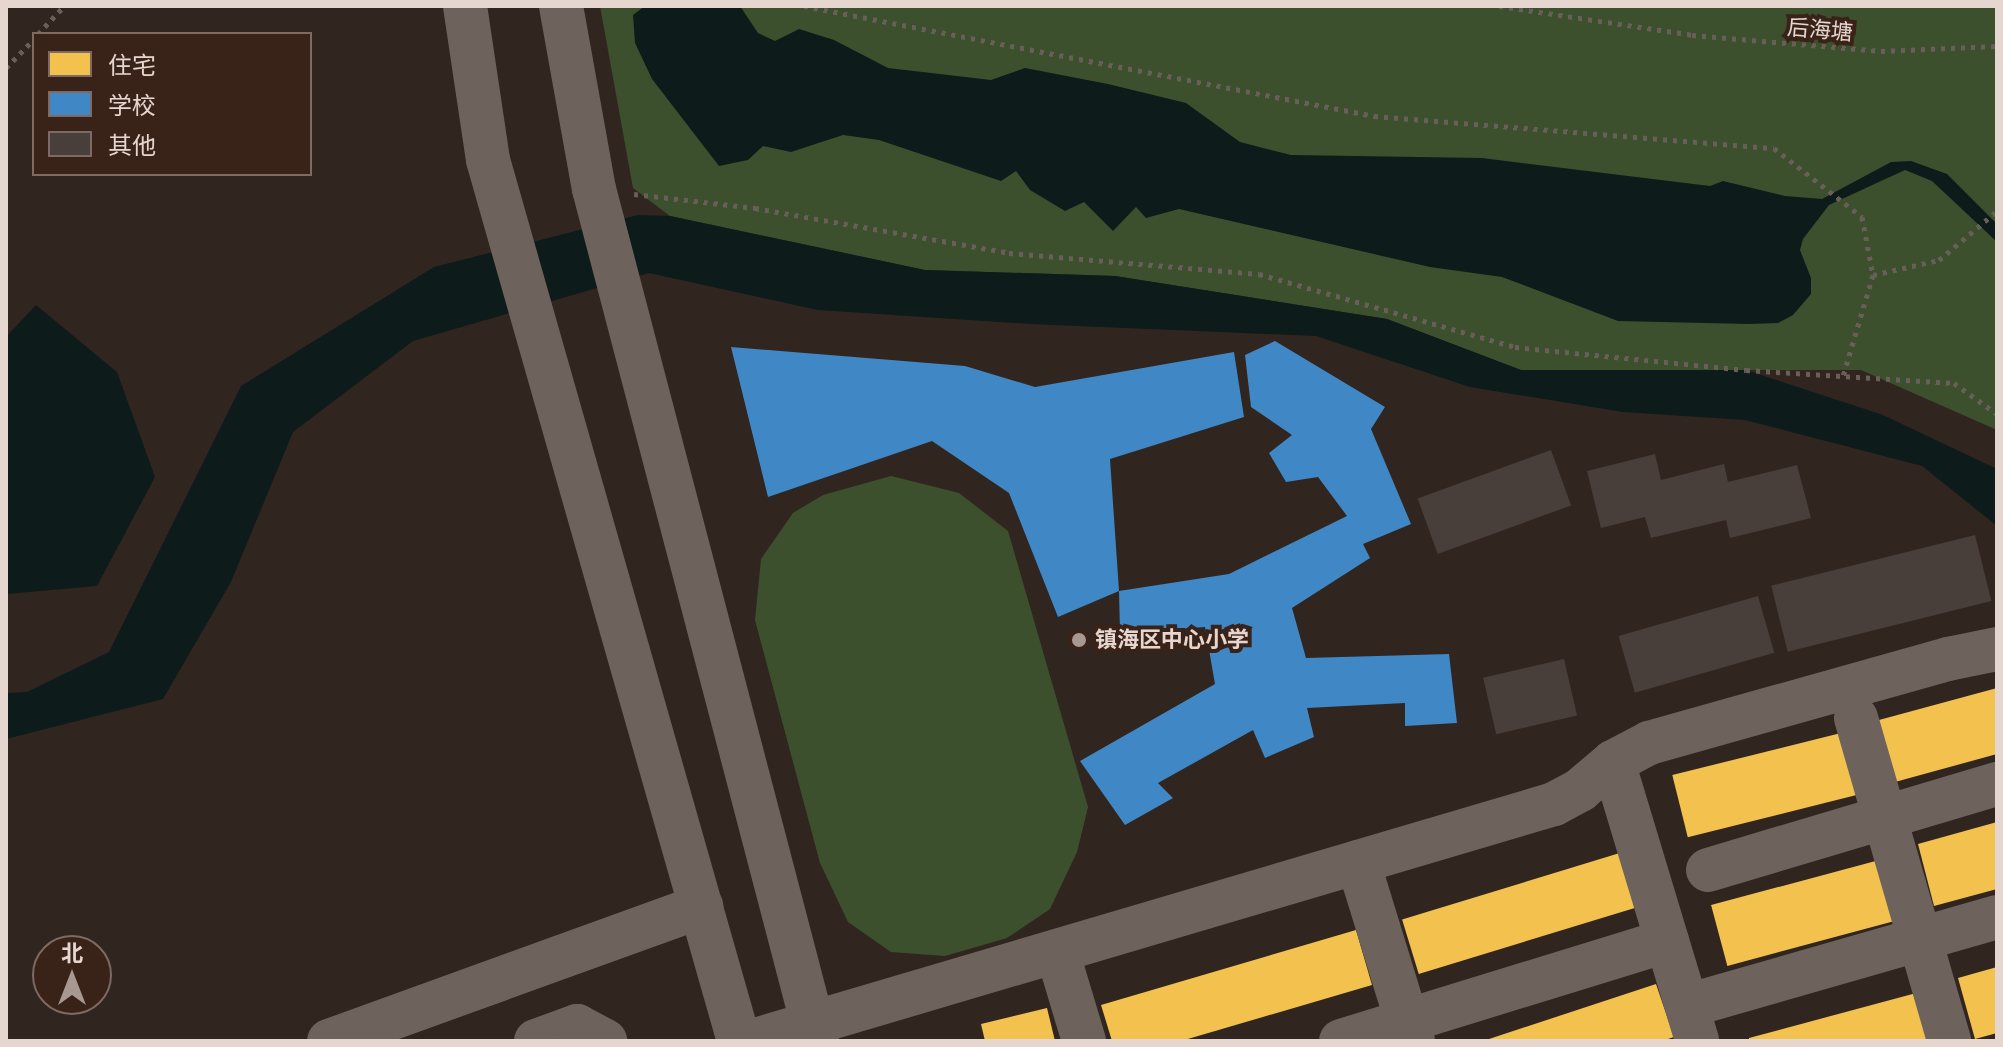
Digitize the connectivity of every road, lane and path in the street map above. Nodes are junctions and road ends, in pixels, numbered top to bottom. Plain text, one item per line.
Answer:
1 (64, 6) edge
2 (465, 6) edge
3 (561, 6) edge
4 (804, 6) edge
5 (1499, 6) edge
6 (40, 32) edge
7 (32, 41) edge
8 (1997, 46) edge
9 (6, 68) edge
10 (594, 189) junction
11 (1997, 211) edge
12 (1873, 275) junction
13 (1843, 376) junction
14 (1997, 414) edge
15 (1997, 649) edge
16 (1856, 718) dead end
17 (1613, 762) junction
18 (1997, 784) edge
19 (1885, 818) junction
20 (1358, 862) junction
21 (1708, 870) dead end
22 (701, 906) junction
23 (1997, 917) edge
24 (1919, 939) junction
25 (1667, 941) junction
26 (1057, 951) junction
27 (1692, 1023) edge
28 (1410, 1031) edge
29 (814, 1032) edge
30 (329, 1041) edge
31 (536, 1041) edge
32 (605, 1041) edge
33 (739, 1041) edge
34 (752, 1041) edge
35 (1084, 1041) edge
36 (1341, 1041) edge
37 (1949, 1041) edge

1 - 6 path
2 - 22 street
3 - 10 street
4 - 12 path
5 - 8 path, 后海塘
7 - 9 path
10 - 13 path
10 - 29 street
11 - 12 path
12 - 13 path
13 - 14 path
15 - 17 street
16 - 19 street
17 - 20 street
17 - 25 street
18 - 19 street
19 - 21 street
19 - 24 street
20 - 26 street
20 - 28 street
22 - 30 street
22 - 33 street
23 - 24 street
24 - 27 street
24 - 37 street
25 - 27 street
25 - 28 street
26 - 29 street
26 - 35 street
28 - 36 street
29 - 34 street
31 - 32 street

